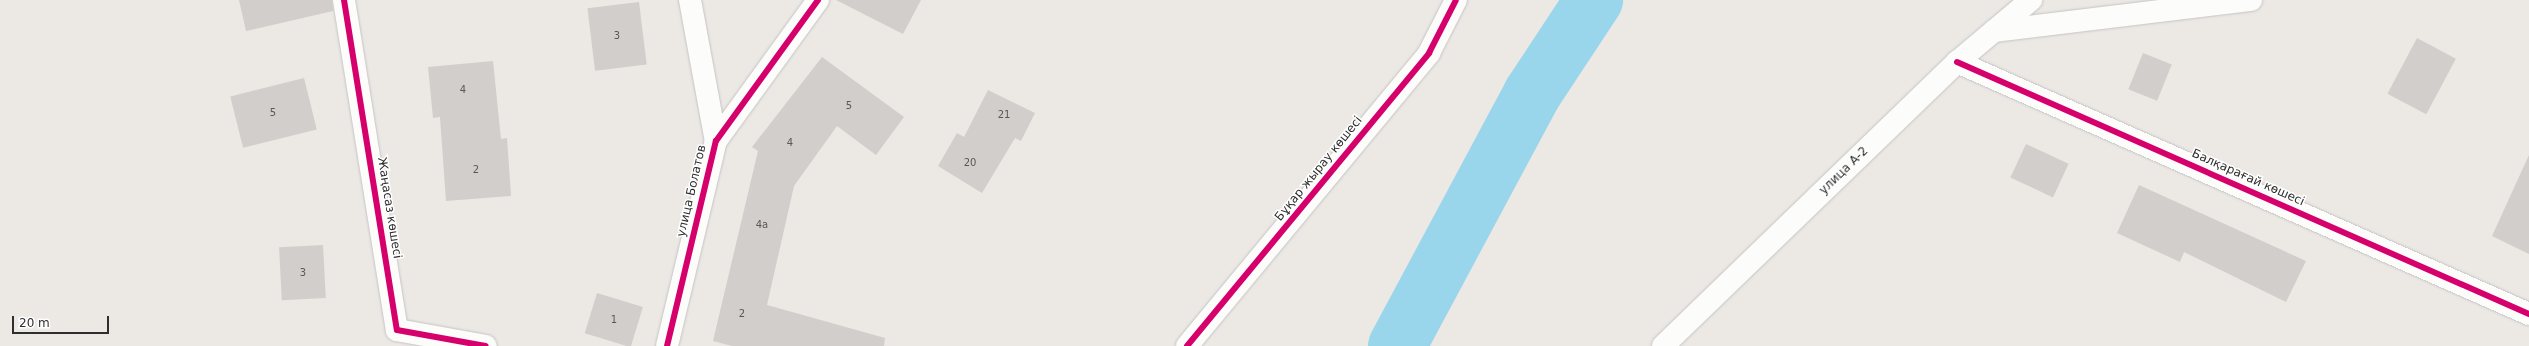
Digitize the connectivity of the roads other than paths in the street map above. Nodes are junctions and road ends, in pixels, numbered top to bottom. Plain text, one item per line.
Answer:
1 (344, 0) edge
2 (690, 0) edge
3 (818, 0) edge
4 (1456, 0) edge
5 (2031, 0) edge
6 (2251, 0) edge
7 (1994, 31) junction
8 (1957, 62) junction
9 (716, 141) junction
10 (2529, 314) edge
11 (486, 346) edge
12 (667, 346) edge
13 (1187, 346) edge
14 (1662, 346) edge

1 - 11 street, Жаңасаз көшесі
2 - 9 street
3 - 9 street, улица Болатов
4 - 13 street, Бұқар жырау көшесі
5 - 7 street, улица А-2
6 - 7 street
7 - 8 street, улица А-2
8 - 10 street, Балқарағай көшесі
8 - 14 street, улица А-2
9 - 12 street, улица Болатов

